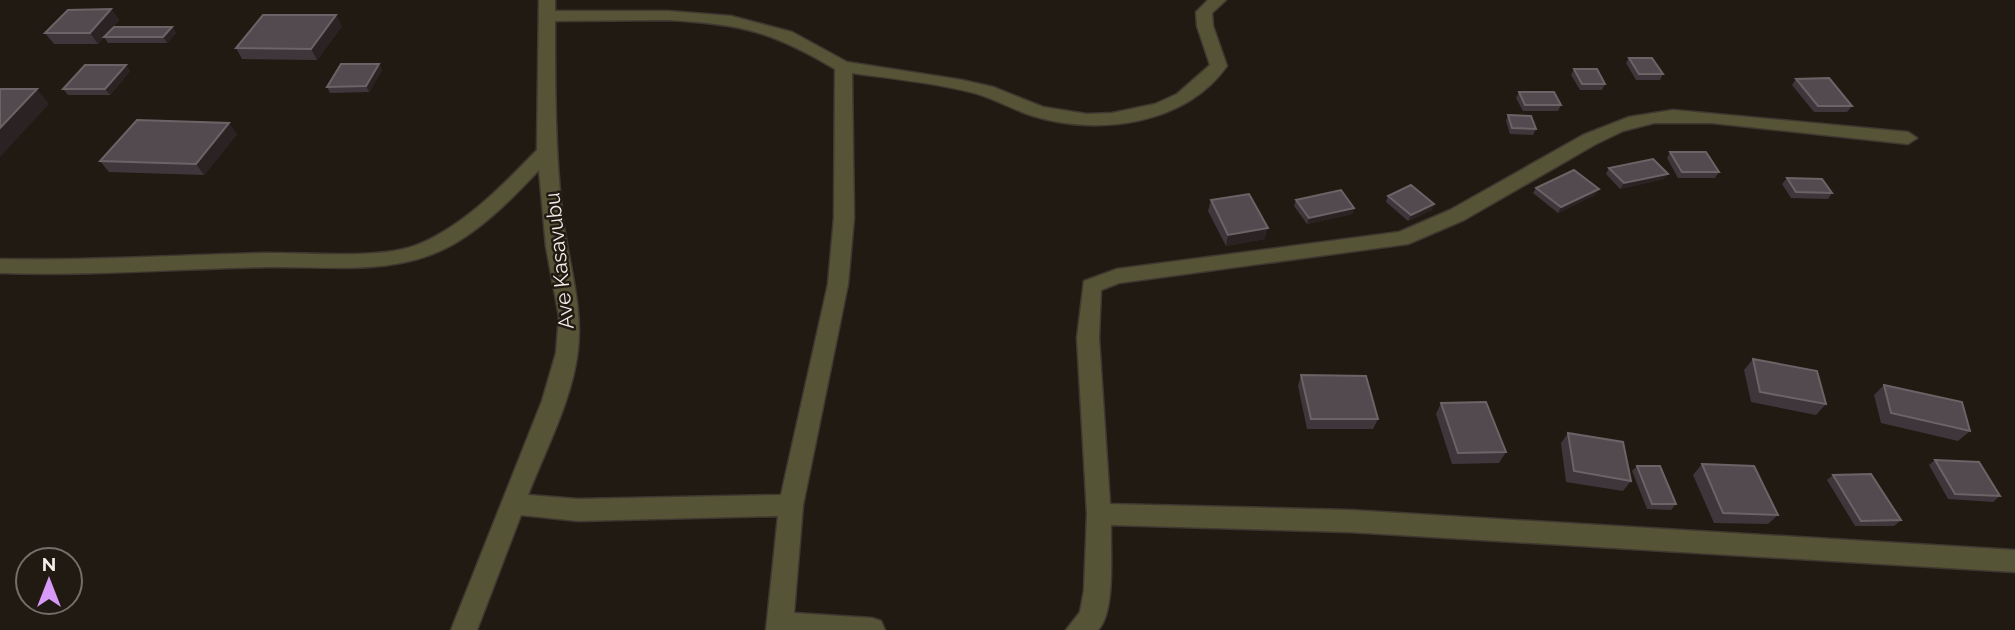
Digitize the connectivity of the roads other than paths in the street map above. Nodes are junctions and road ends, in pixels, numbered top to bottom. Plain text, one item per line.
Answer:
1 (1218, 0) edge
2 (546, 8) edge
3 (843, 67) junction
4 (1908, 138) dead end
5 (546, 151) junction
6 (0, 266) edge
7 (511, 504) junction
8 (791, 505) junction
9 (1099, 514) junction
10 (2015, 561) edge
11 (780, 627) edge
12 (464, 630) edge
13 (872, 630) edge
14 (1079, 630) edge

1 - 3 street
2 - 3 street
2 - 5 street, Ave Kasavubu
3 - 8 street
4 - 9 street
5 - 6 street
5 - 7 street, Ave Kasavubu
7 - 8 street
7 - 12 street, Ave Kasavubu
8 - 11 street
9 - 10 street
9 - 14 street
11 - 13 street

